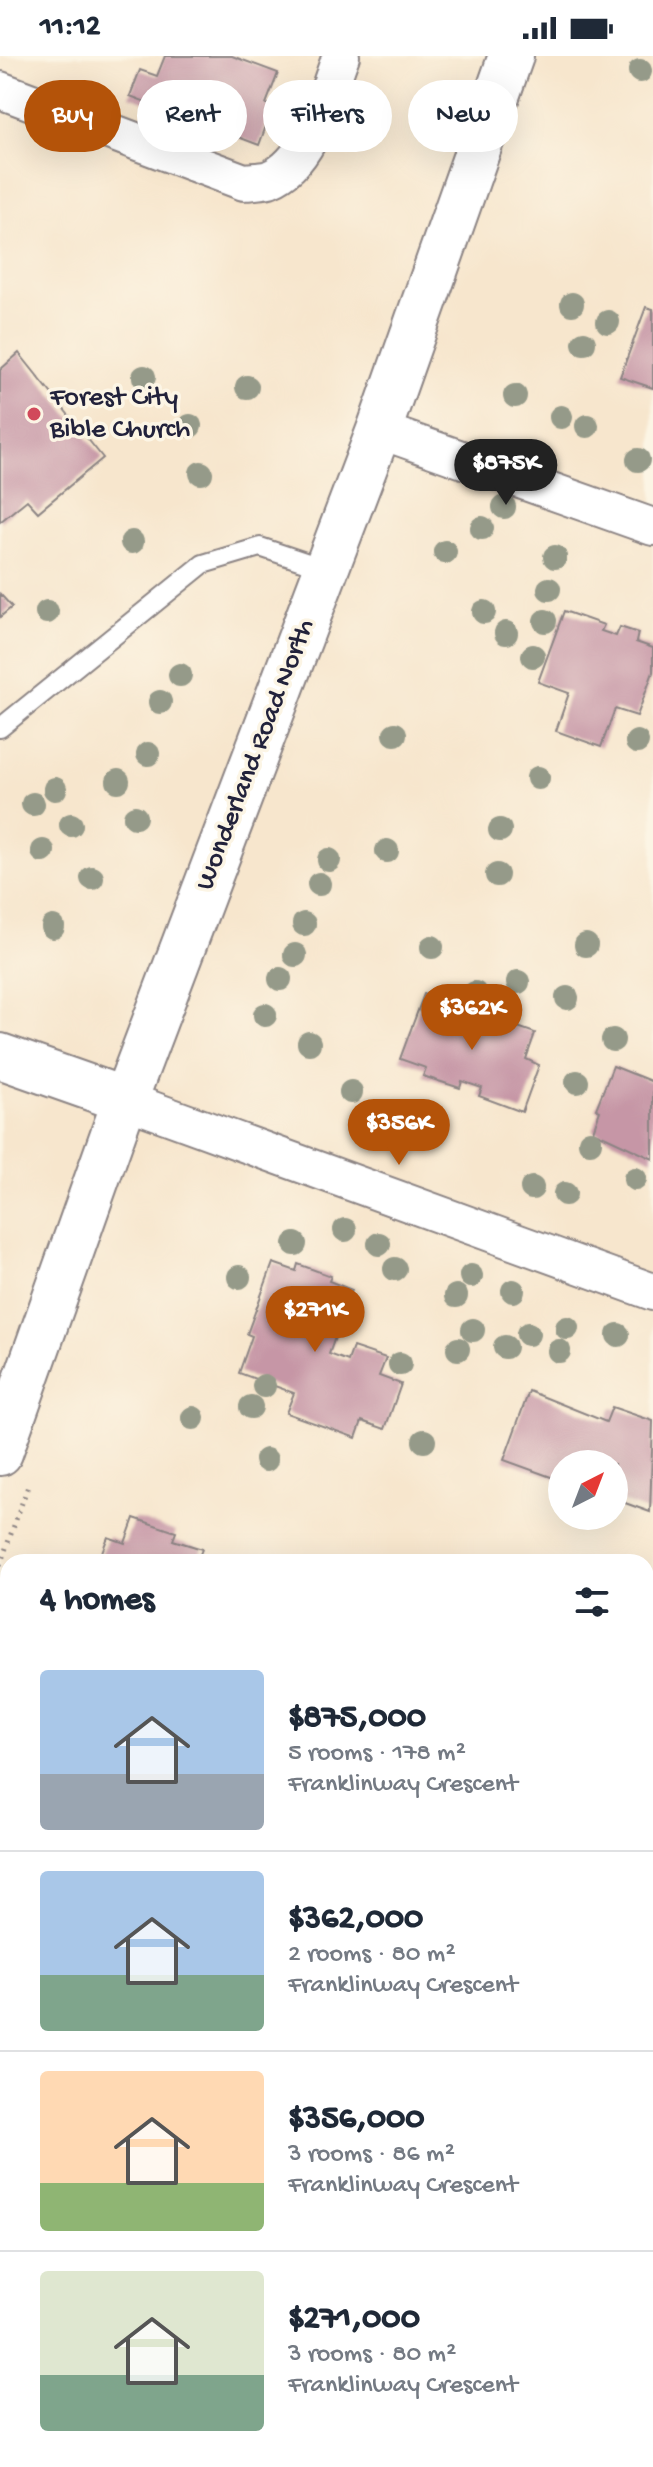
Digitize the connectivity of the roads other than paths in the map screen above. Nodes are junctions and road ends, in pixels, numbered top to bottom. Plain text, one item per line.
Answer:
1 (341, 56) edge
2 (504, 58) edge
3 (0, 90) edge
4 (379, 430) junction
5 (653, 527) edge
6 (326, 569) junction
7 (0, 728) edge
8 (0, 1056) edge
9 (125, 1100) junction
10 (653, 1292) edge
11 (0, 1453) edge

1 - 3 street
2 - 4 main road, Wonderland Road North
4 - 5 street
4 - 6 main road, Wonderland Road North
6 - 7 lane
6 - 9 main road, Wonderland Road North
8 - 9 main road
9 - 10 street
9 - 11 main road, Wonderland Road North

